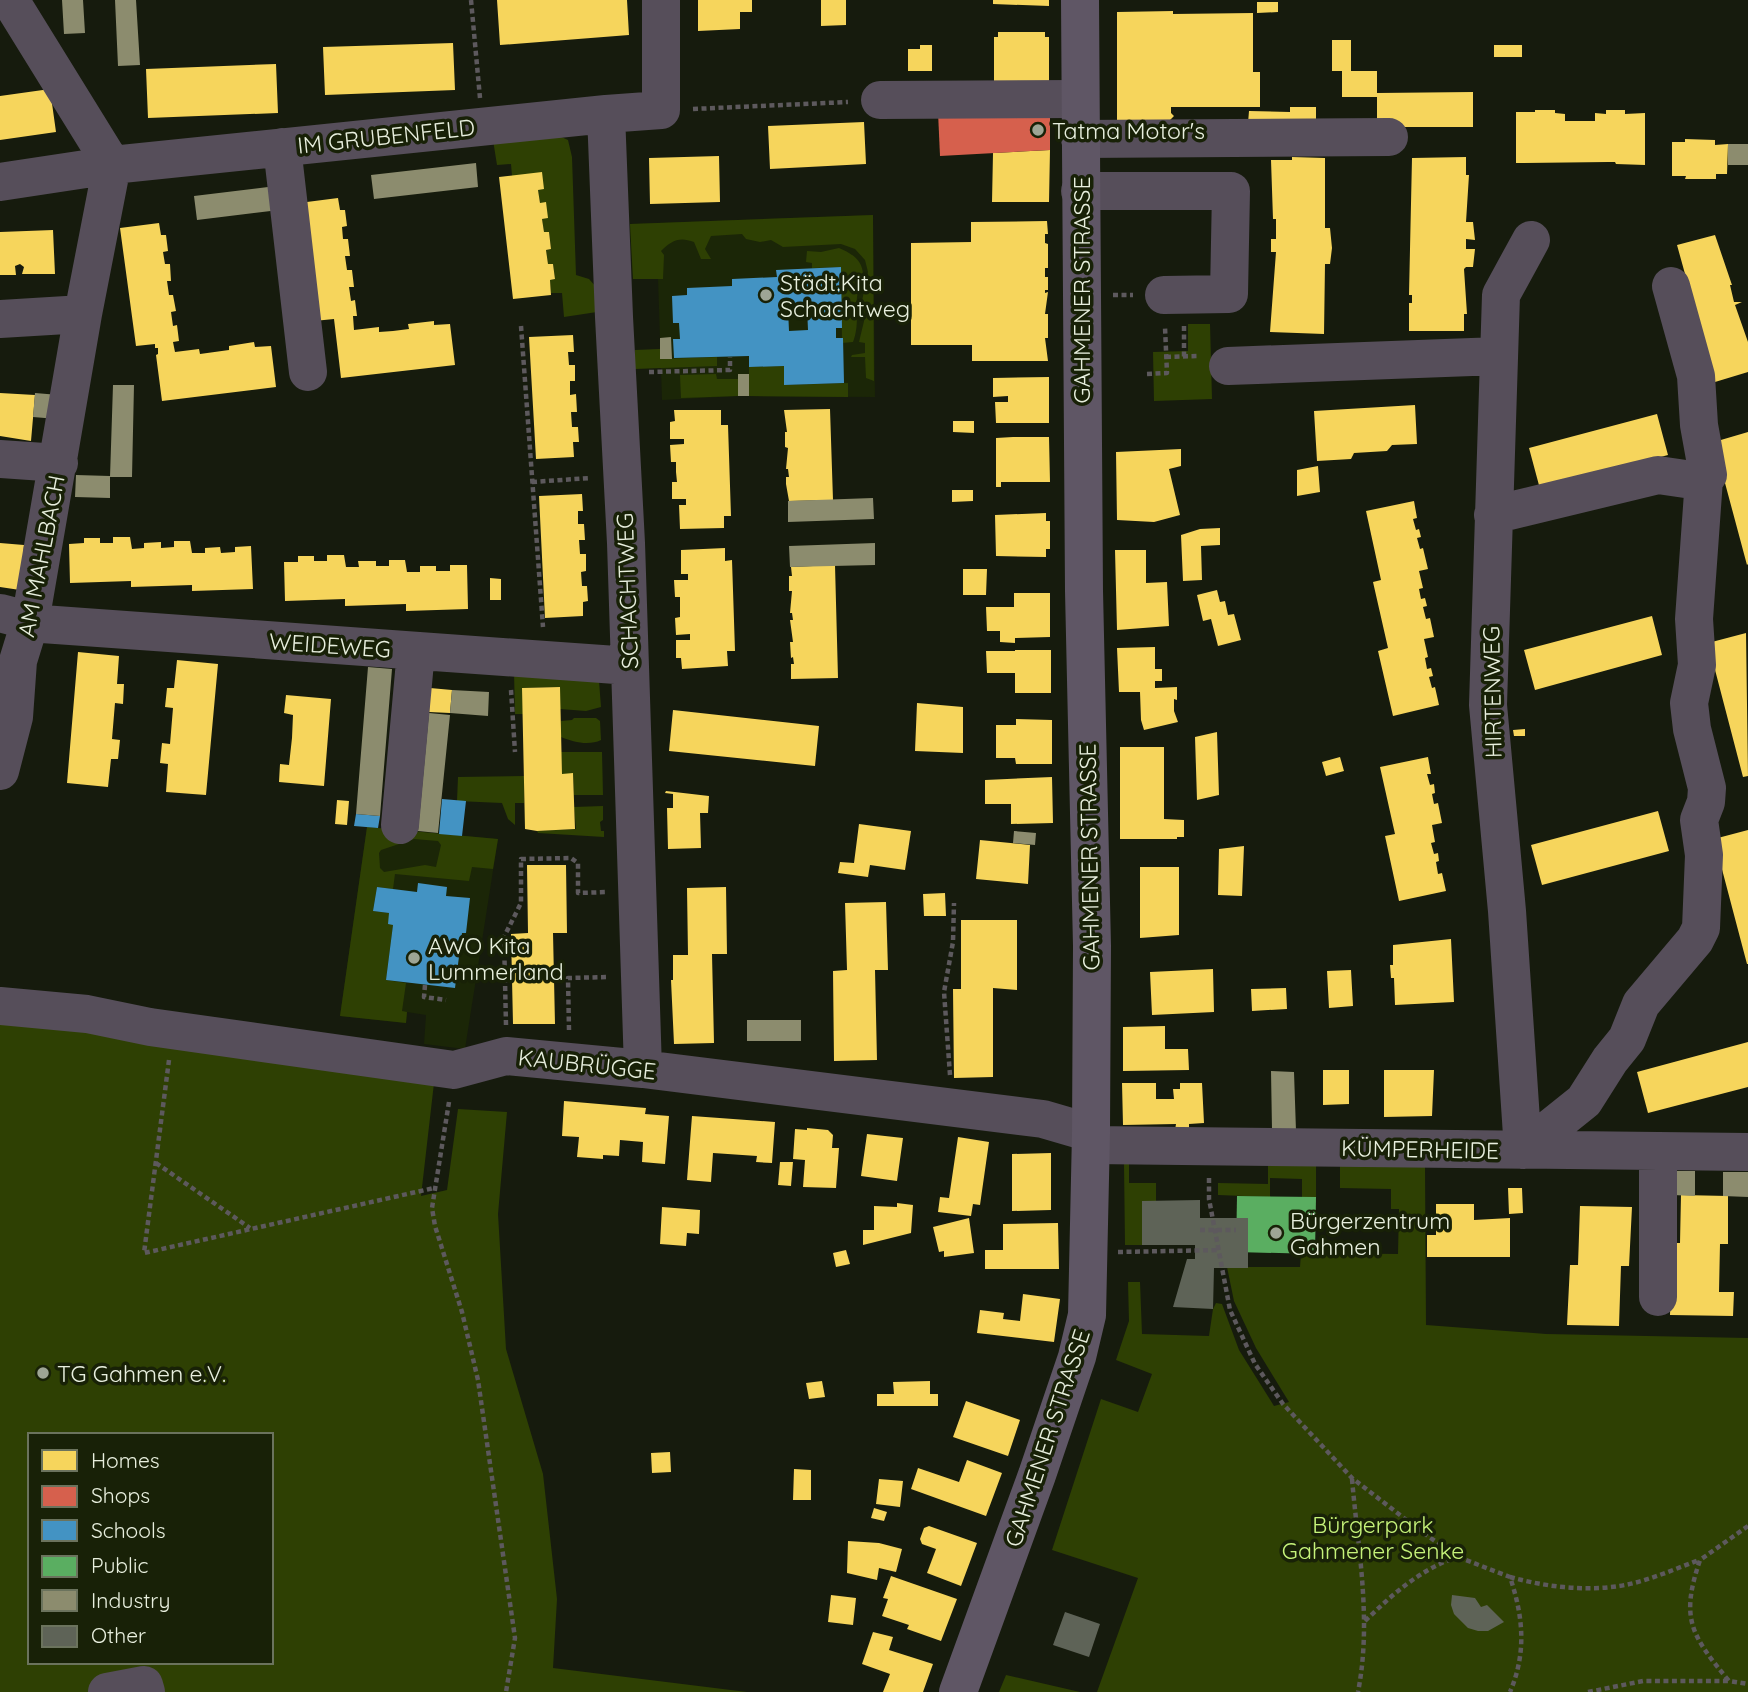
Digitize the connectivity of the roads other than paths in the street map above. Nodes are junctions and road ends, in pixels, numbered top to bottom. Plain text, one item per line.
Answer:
1 (10, 0) edge
2 (661, 0) edge
3 (1080, 0) edge
4 (15, 36) edge
5 (1079, 99) junction
6 (880, 100) road end
7 (606, 114) junction
8 (1389, 136) dead end
9 (1080, 139) junction
10 (282, 147) junction
11 (111, 165) junction
12 (0, 182) edge
13 (1080, 191) junction
14 (1531, 240) dead end
15 (1671, 286) dead end
16 (1174, 308) road end
17 (83, 314) junction
18 (0, 319) edge
19 (1499, 356) junction
20 (1217, 361) road end
21 (308, 372) dead end
22 (0, 459) edge
23 (59, 463) junction
24 (1704, 480) junction
25 (1493, 515) junction
26 (15, 618) edge
27 (416, 650) junction
28 (629, 666) junction
29 (3, 751) edge
30 (400, 825) dead end
31 (0, 1006) edge
32 (643, 1069) junction
33 (1091, 1139) junction
34 (1523, 1150) junction
35 (1658, 1151) junction
36 (1748, 1152) edge
37 (1658, 1297) dead end
38 (107, 1692) edge
39 (146, 1692) edge
40 (958, 1692) edge

1 - 4 street
2 - 7 street, IM GRUBENFELD
3 - 5 main road, GAHMENER STRASSE
4 - 11 street
5 - 6 street
5 - 9 main road, GAHMENER STRASSE
7 - 10 street, IM GRUBENFELD
7 - 28 street, SCHACHTWEG
8 - 9 street
9 - 13 main road, GAHMENER STRASSE
10 - 11 street, IM GRUBENFELD
10 - 21 street
11 - 12 street
11 - 17 street, AM MAHLBACH
13 - 16 street
13 - 33 main road, GAHMENER STRASSE
14 - 19 street, HIRTENWEG
15 - 24 street
17 - 18 street
17 - 23 street, AM MAHLBACH
19 - 20 street
19 - 25 street, HIRTENWEG
22 - 23 street, AM MAHLBACH
23 - 26 street, AM MAHLBACH
24 - 25 street
24 - 34 street
25 - 34 street, HIRTENWEG
26 - 27 street, WEIDEWEG
26 - 29 street, AM MAHLBACH
27 - 28 street, WEIDEWEG
27 - 30 street
28 - 32 street, SCHACHTWEG
31 - 32 street, KAUBRÜGGE
32 - 33 street, KAUBRÜGGE
33 - 34 street, KÜMPERHEIDE
33 - 40 main road, GAHMENER STRASSE
34 - 35 street, KÜMPERHEIDE
35 - 36 street, KÜMPERHEIDE
35 - 37 street
38 - 39 street

